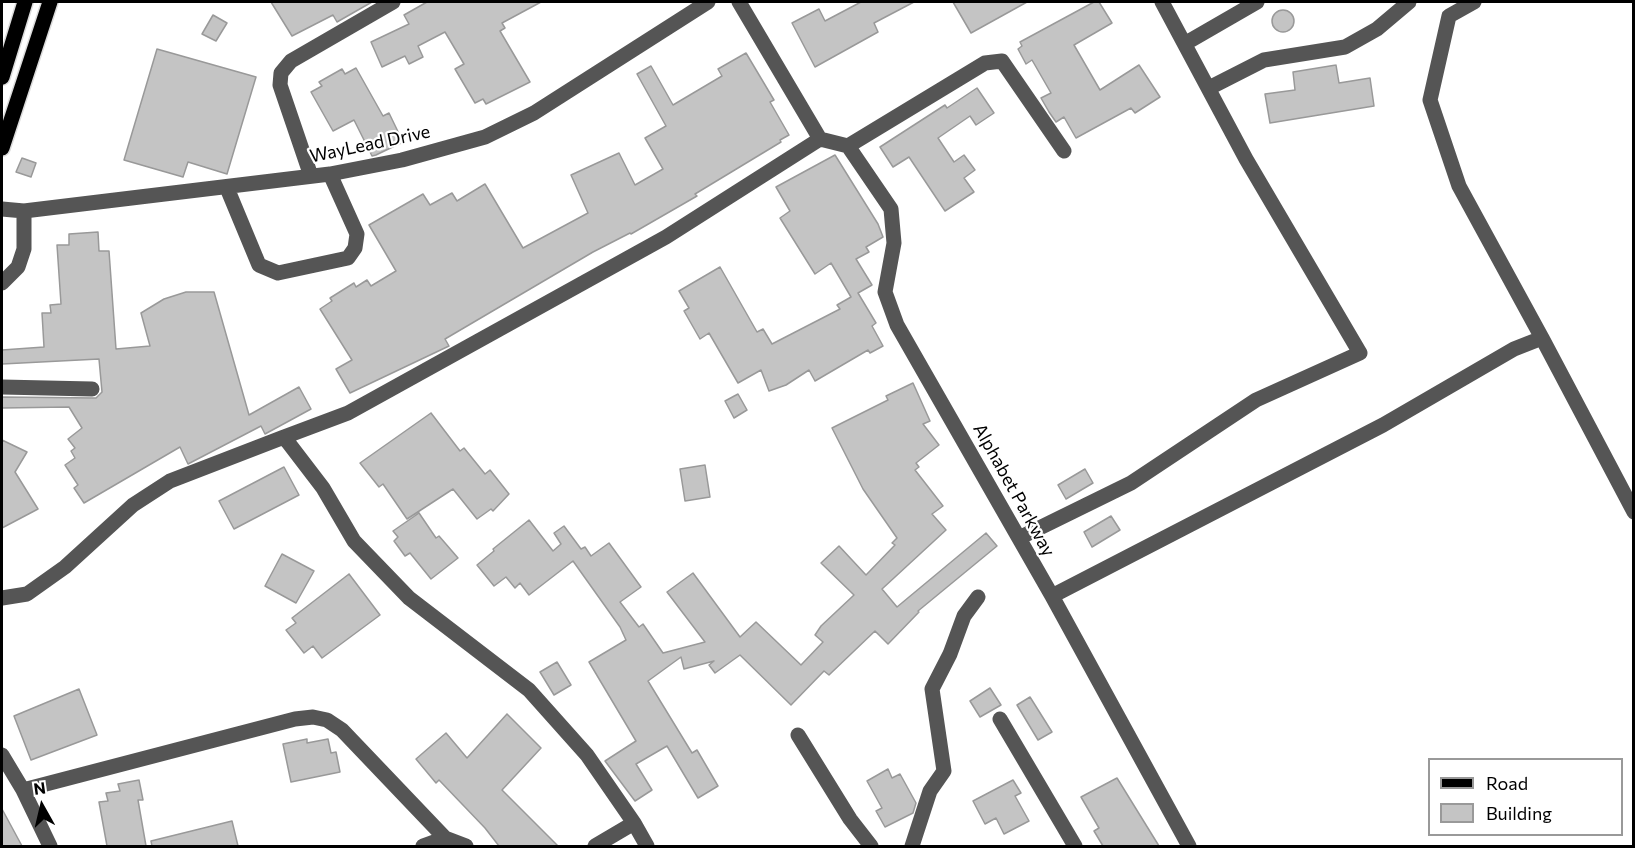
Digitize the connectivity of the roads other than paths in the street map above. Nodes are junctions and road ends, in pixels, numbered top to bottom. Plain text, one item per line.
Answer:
1 (25, 2) edge
2 (50, 2) edge
3 (393, 2) edge
4 (708, 2) edge
5 (739, 2) edge
6 (1162, 2) edge
7 (1257, 2) edge
8 (1409, 2) edge
9 (1474, 2) edge
10 (1186, 43) junction
11 (2, 77) edge
12 (1209, 88) junction
13 (820, 139) junction
14 (848, 146) junction
15 (2, 148) edge
16 (1064, 151) dead end
17 (330, 174) junction
18 (311, 176) junction
19 (227, 188) junction
20 (2, 209) edge
21 (24, 211) junction
22 (2, 283) edge
23 (1542, 338) junction
24 (2, 387) edge
25 (92, 389) dead end
26 (284, 437) junction
27 (1634, 512) edge
28 (1019, 538) junction
29 (1052, 596) junction
30 (978, 597) dead end
31 (2, 598) edge
32 (1000, 719) dead end
33 (798, 735) dead end
34 (2, 755) edge
35 (23, 790) junction
36 (634, 823) junction
37 (445, 838) junction
38 (50, 846) edge
39 (423, 846) edge
40 (466, 846) edge
41 (595, 846) edge
42 (647, 846) edge
43 (871, 846) edge
44 (912, 846) edge
45 (1075, 846) edge
46 (1189, 846) edge

1 - 11 main road
2 - 15 main road
3 - 18 street
4 - 17 street, WayLead Drive
5 - 13 street
6 - 10 street
7 - 10 street
8 - 12 street
9 - 23 street
10 - 12 street
12 - 28 street
13 - 14 street
13 - 26 street
14 - 16 street
14 - 28 street, Alphabet Parkway
17 - 18 street, WayLead Drive
17 - 19 street
18 - 19 street, WayLead Drive
19 - 21 street, WayLead Drive
20 - 21 street, WayLead Drive
21 - 22 street
23 - 27 street
23 - 29 street
24 - 25 street
26 - 31 street
26 - 36 street
28 - 29 street, Alphabet Parkway
29 - 46 street, Alphabet Parkway
30 - 44 street
32 - 45 street
33 - 43 street
34 - 35 street
35 - 37 street
35 - 38 street
36 - 41 street
36 - 42 street
37 - 39 street
37 - 40 street

